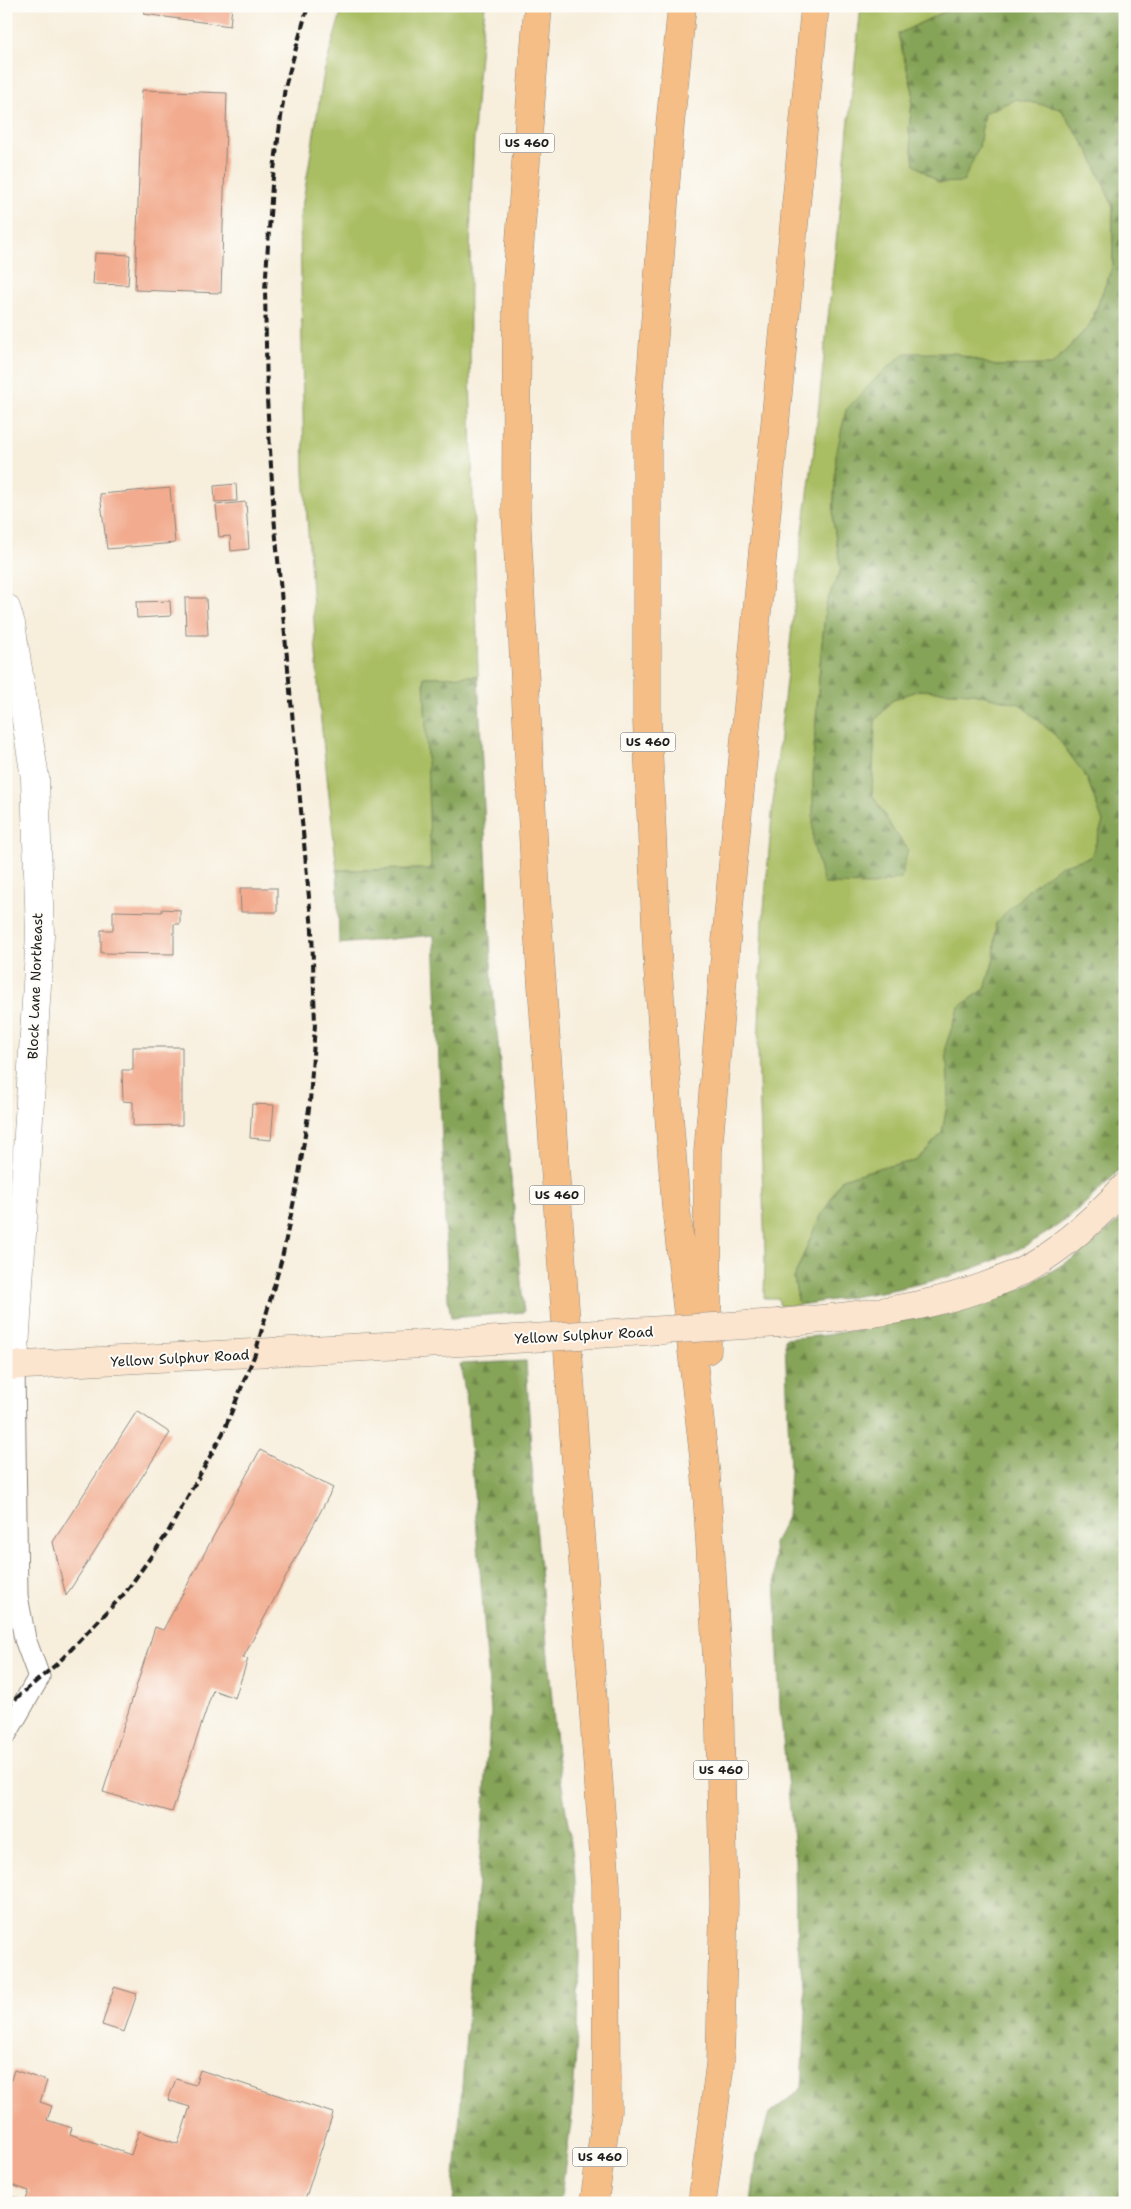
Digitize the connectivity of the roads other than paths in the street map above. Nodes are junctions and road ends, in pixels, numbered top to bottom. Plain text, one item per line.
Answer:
1 (538, 6) edge
2 (682, 6) edge
3 (815, 6) edge
4 (6, 608) edge
5 (1125, 1187) edge
6 (24, 1208) junction
7 (6, 1238) edge
8 (10, 1366) edge
9 (706, 1476) junction
10 (6, 1734) edge
11 (594, 2203) edge
12 (702, 2203) edge

1 - 11 highway, US 460
2 - 9 highway, US 460
3 - 9 highway
4 - 6 street, Block Lane Northeast
5 - 8 street, Yellow Sulphur Road, bridge
6 - 7 street
6 - 8 street, Block Lane Northeast
8 - 10 lane
9 - 12 highway, US 460

